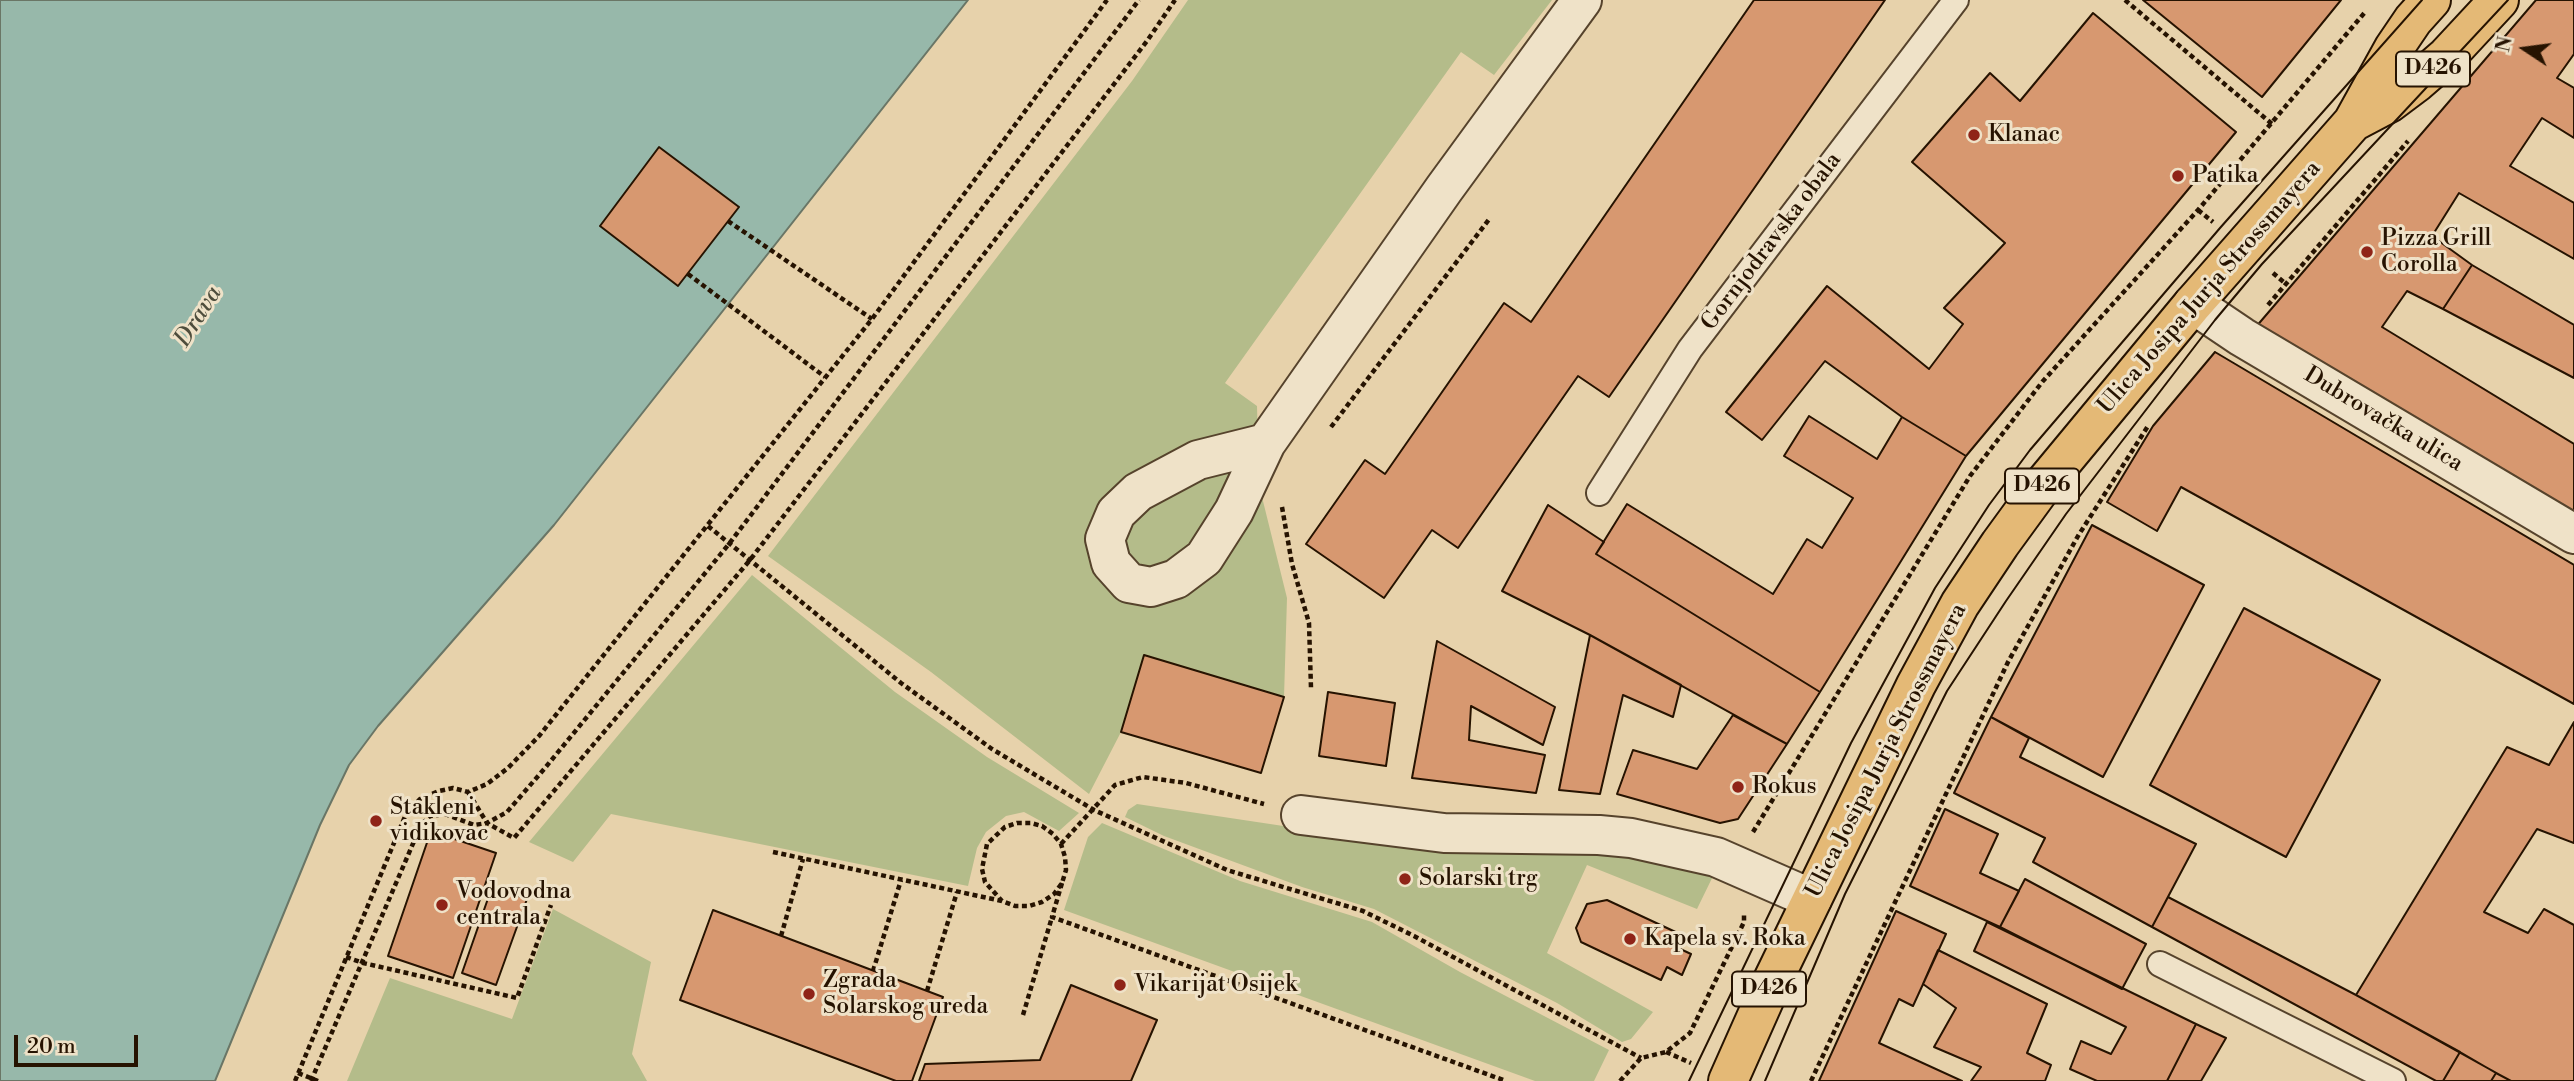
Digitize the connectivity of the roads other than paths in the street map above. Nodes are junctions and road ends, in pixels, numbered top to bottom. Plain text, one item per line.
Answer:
1 (1582, 0) edge
2 (1956, 0) edge
3 (2431, 0) edge
4 (2499, 0) edge
5 (2353, 122) junction
6 (2193, 304) junction
7 (1266, 443) dead end
8 (1599, 493) dead end
9 (2574, 534) edge
10 (1301, 815) road end
11 (1812, 899) junction
12 (2160, 964) dead end
13 (1728, 1081) edge
14 (2393, 1081) edge

1 - 7 street
2 - 8 lane, Gornjodravska obala
3 - 5 main road, Ulica Josipa Jurja Strossmayera / D426
4 - 5 main road, Ulica Josipa Jurja Strossmayera / D426
5 - 6 main road, Ulica Josipa Jurja Strossmayera / D426
6 - 9 street, Dubrovačka ulica
6 - 11 main road, Ulica Josipa Jurja Strossmayera / D426
10 - 11 street
11 - 13 main road, Ulica Josipa Jurja Strossmayera / D426
12 - 14 lane

